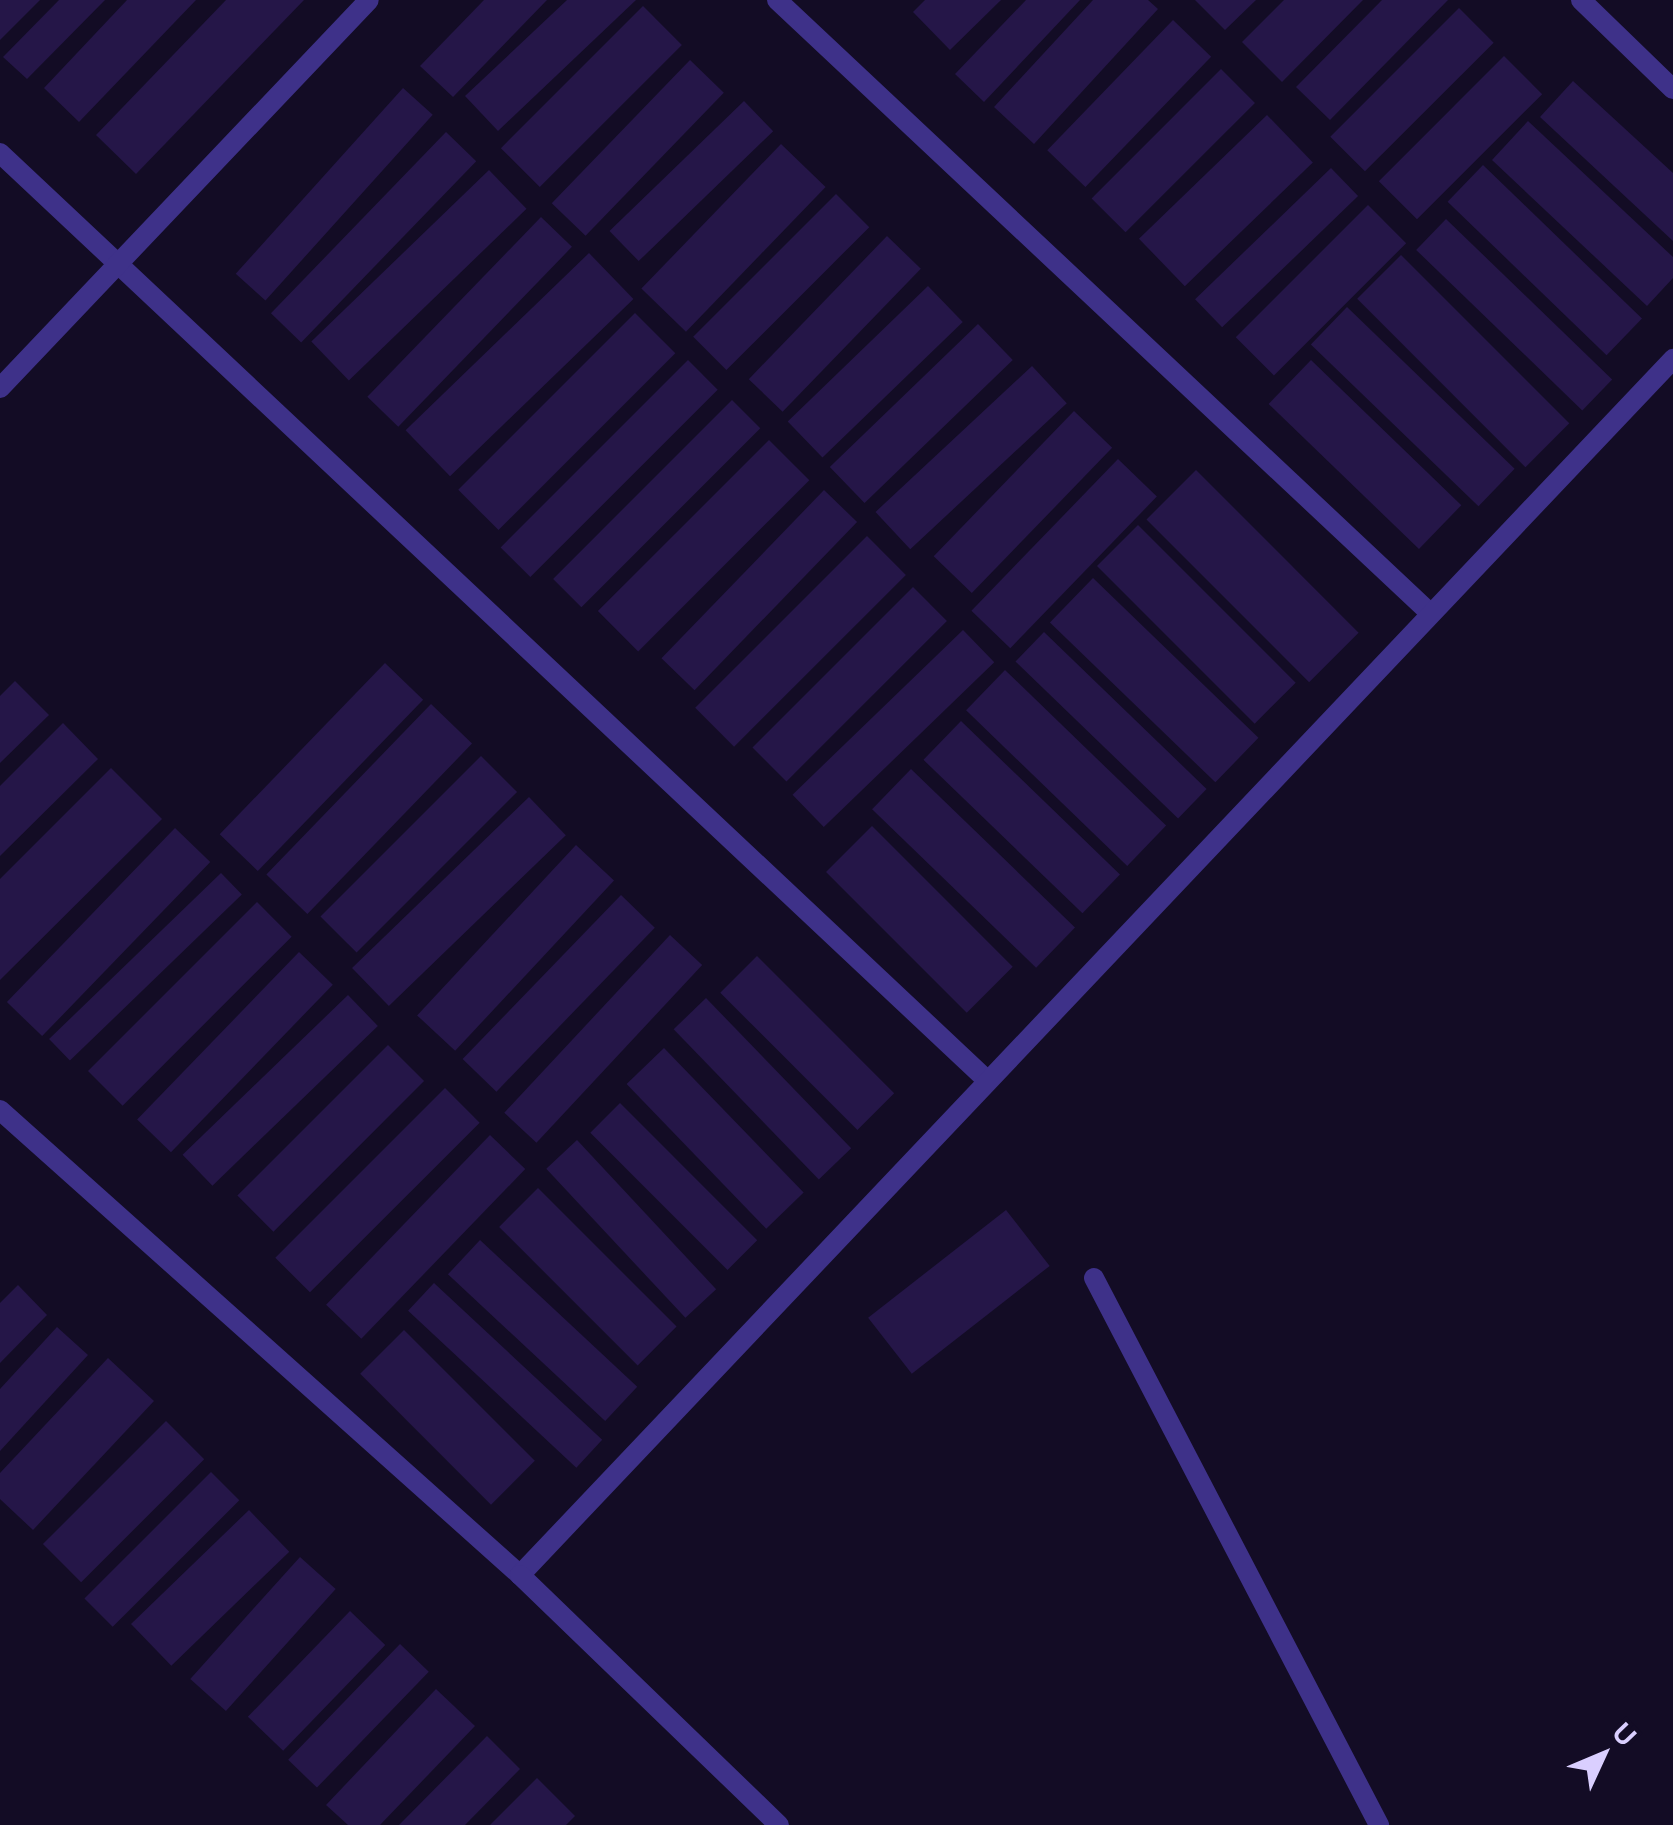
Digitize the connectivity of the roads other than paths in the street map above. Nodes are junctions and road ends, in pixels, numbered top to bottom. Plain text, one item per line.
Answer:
1 (369, 0) edge
2 (777, 0) edge
3 (1581, 0) edge
4 (1673, 89) edge
5 (0, 153) edge
6 (117, 266) junction
7 (1673, 359) edge
8 (0, 388) edge
9 (1430, 612) junction
10 (988, 1081) junction
11 (0, 1110) edge
12 (1094, 1278) dead end
13 (520, 1575) junction
14 (778, 1825) edge
15 (1379, 1825) edge

1 - 6 lane
2 - 9 lane
3 - 4 lane
5 - 6 lane
6 - 8 lane
6 - 10 lane
7 - 9 lane
9 - 10 lane
10 - 13 lane
11 - 13 lane
12 - 15 lane
13 - 14 lane

